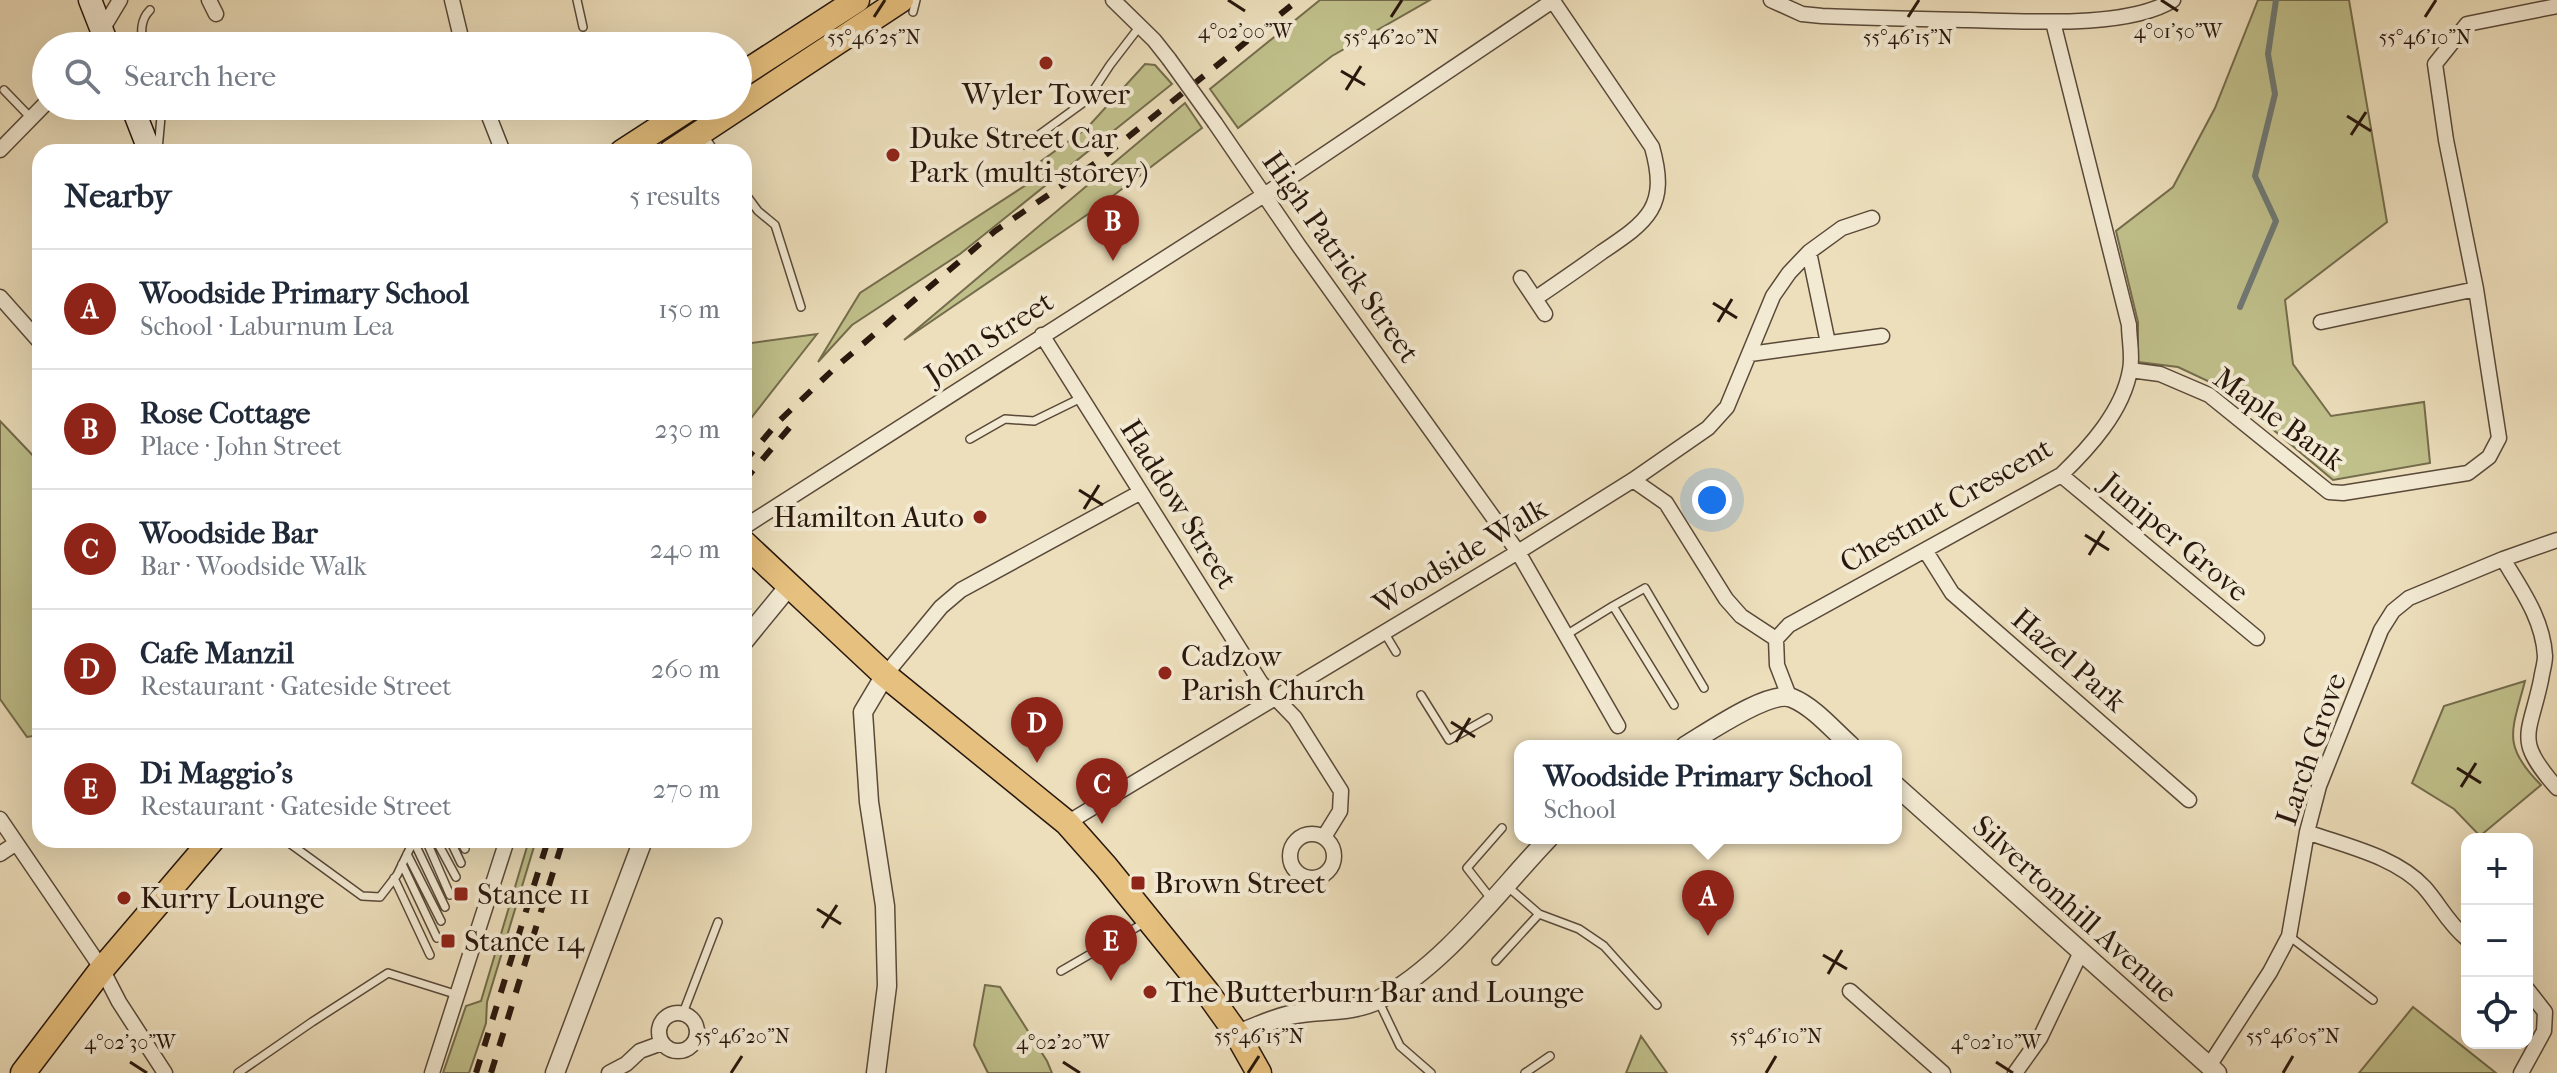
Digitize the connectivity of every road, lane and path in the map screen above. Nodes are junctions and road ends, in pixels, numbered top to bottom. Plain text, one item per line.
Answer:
1 (90, 0) edge
2 (120, 0) edge
3 (452, 0) edge
4 (577, 0) edge
5 (857, 0) edge
6 (916, 0) edge
7 (1113, 0) edge
8 (1554, 0) edge
9 (1771, 0) edge
10 (2173, 0) edge
11 (907, 6) edge
12 (2557, 6) edge
13 (150, 10) dead end
14 (2053, 22) junction
15 (1140, 26) junction
16 (583, 27) dead end
17 (103, 32) edge
18 (107, 32) edge
19 (142, 32) edge
20 (460, 32) edge
21 (752, 68) edge
22 (4, 90) dead end
23 (752, 112) edge
24 (31, 118) joint
25 (137, 120) edge
26 (161, 120) edge
27 (490, 120) edge
28 (671, 120) edge
29 (740, 120) edge
30 (708, 142) edge
31 (147, 144) edge
32 (159, 144) edge
33 (500, 144) edge
34 (634, 144) edge
35 (1025, 145) dead end
36 (0, 150) edge
37 (1264, 195) junction
38 (752, 203) edge
39 (1872, 218) dead end
40 (1809, 252) junction
41 (1521, 278) dead end
42 (2476, 289) junction
43 (0, 297) edge
44 (1536, 298) junction
45 (801, 307) dead end
46 (1545, 314) dead end
47 (2321, 322) dead end
48 (32, 333) edge
49 (1042, 335) junction
50 (1882, 336) dead end
51 (1828, 343) junction
52 (1750, 354) junction
53 (2130, 370) junction
54 (1081, 398) junction
55 (970, 439) dead end
56 (2061, 475) junction
57 (1633, 480) junction
58 (1141, 492) junction
59 (752, 522) edge
60 (2557, 540) edge
61 (1925, 550) junction
62 (752, 551) edge
63 (1518, 552) junction
64 (2503, 559) junction
65 (789, 586) junction
66 (1613, 606) junction
67 (752, 631) edge
68 (1384, 632) junction
69 (1564, 636) junction
70 (2257, 638) dead end
71 (1776, 639) junction
72 (1396, 652) dead end
73 (885, 675) junction
74 (1704, 688) dead end
75 (1421, 695) dead end
76 (1789, 696) junction
77 (1274, 698) junction
78 (1674, 705) dead end
79 (1488, 718) dead end
80 (1618, 726) dead end
81 (1695, 740) edge
82 (1844, 740) edge
83 (2557, 788) edge
84 (1902, 791) edge
85 (2189, 800) dead end
86 (0, 819) edge
87 (1067, 823) junction
88 (1502, 828) dead end
89 (2307, 832) junction
90 (1324, 837) dead end
91 (15, 844) junction
92 (1543, 844) edge
93 (205, 848) edge
94 (296, 848) edge
95 (410, 848) edge
96 (417, 848) edge
97 (429, 848) edge
98 (440, 848) edge
99 (454, 848) edge
100 (505, 848) edge
101 (640, 848) edge
102 (0, 854) edge
103 (407, 854) junction
104 (461, 863) dead end
105 (402, 864) junction
106 (456, 877) dead end
107 (394, 878) junction
108 (1505, 885) junction
109 (450, 895) dead end
110 (1492, 900) junction
111 (445, 907) dead end
112 (1539, 914) junction
113 (1149, 920) junction
114 (441, 921) dead end
115 (718, 922) dead end
116 (2461, 933) edge
117 (2289, 936) junction
118 (437, 938) dead end
119 (2081, 952) junction
120 (430, 955) dead end
121 (1496, 961) dead end
122 (102, 969) junction
123 (1061, 971) dead end
124 (1850, 991) dead end
125 (459, 995) junction
126 (2533, 997) edge
127 (1378, 1000) junction
128 (2373, 1000) dead end
129 (1657, 1005) dead end
130 (683, 1013) junction
131 (1237, 1034) junction
132 (662, 1043) junction
133 (1550, 1056) dead end
134 (2213, 1069) edge
135 (23, 1073) edge
136 (165, 1073) edge
137 (238, 1073) edge
138 (432, 1073) edge
139 (555, 1073) edge
140 (609, 1073) edge
141 (876, 1073) edge
142 (1259, 1073) edge
143 (1431, 1073) edge
144 (1525, 1073) edge
145 (1943, 1073) edge
146 (2015, 1073) edge
147 (2521, 1073) edge

1 - 17 main road
2 - 18 street
3 - 20 street
4 - 16 lane
5 - 21 main road
6 - 11 lane
7 - 15 street, High Patrick Street
8 - 37 street, John Street
8 - 44 street
9 - 14 street
10 - 14 street
11 - 23 main road
12 - 42 street
13 - 19 lane
14 - 53 street, Chestnut Crescent
15 - 35 lane
15 - 37 street, High Patrick Street, bridge
22 - 24 lane
24 - 36 street
25 - 31 main road
26 - 32 lane
27 - 33 street
28 - 34 main road
29 - 30 main road
37 - 49 street, John Street
37 - 63 street, High Patrick Street
38 - 45 lane
39 - 40 street, Woodside Walk
40 - 51 street
40 - 52 street, Woodside Walk
41 - 44 street
42 - 47 street
42 - 53 street, Maple Bank
43 - 48 street
44 - 46 street
49 - 54 street, Haddow Street
49 - 59 street, John Street
50 - 51 street
51 - 52 street
52 - 57 street, Woodside Walk
53 - 56 street, Chestnut Crescent
54 - 55 lane
54 - 58 street, Haddow Street
56 - 61 street, Chestnut Crescent
56 - 70 street, Juniper Grove
57 - 63 street, Woodside Walk
57 - 71 street
58 - 73 street
58 - 77 street, Haddow Street
60 - 64 street, Larch Grove
61 - 71 street, Chestnut Crescent
61 - 85 street, Hazel Park
62 - 65 main road
63 - 68 street, Woodside Walk
63 - 69 street, High Patrick Street
64 - 83 street
64 - 89 street, Larch Grove
65 - 67 street
65 - 73 main road
66 - 69 lane
66 - 74 lane
66 - 78 lane
68 - 72 lane
68 - 77 street, Woodside Walk
69 - 80 street, High Patrick Street
71 - 76 street
73 - 87 main road
73 - 141 street
75 - 79 lane
76 - 81 street
76 - 82 street
77 - 87 street, Woodside Walk
77 - 90 street, Haddow Street
84 - 119 street, Silvertonhill Avenue
86 - 91 street
87 - 113 main road
88 - 110 lane
89 - 116 street
89 - 117 street, Larch Grove
91 - 102 street
91 - 122 street
92 - 108 street
93 - 122 main road
94 - 107 lane
95 - 103 lane
96 - 111 lane
97 - 109 lane
98 - 106 lane
99 - 104 lane
100 - 125 street
101 - 139 street
103 - 105 lane
103 - 114 lane
105 - 107 lane
105 - 118 lane
107 - 120 lane
108 - 110 street
108 - 112 lane
110 - 127 street
112 - 121 lane
112 - 129 lane
113 - 123 lane
113 - 131 main road
115 - 130 lane
117 - 128 lane
117 - 134 street, Larch Grove
119 - 134 street, Silvertonhill Avenue
119 - 146 street
122 - 135 main road
122 - 136 street
124 - 145 street
125 - 137 lane
125 - 138 street
126 - 147 street
127 - 131 street
127 - 143 lane
130 - 132 street
130 - 132 street
131 - 142 main road
132 - 140 street
133 - 144 lane

